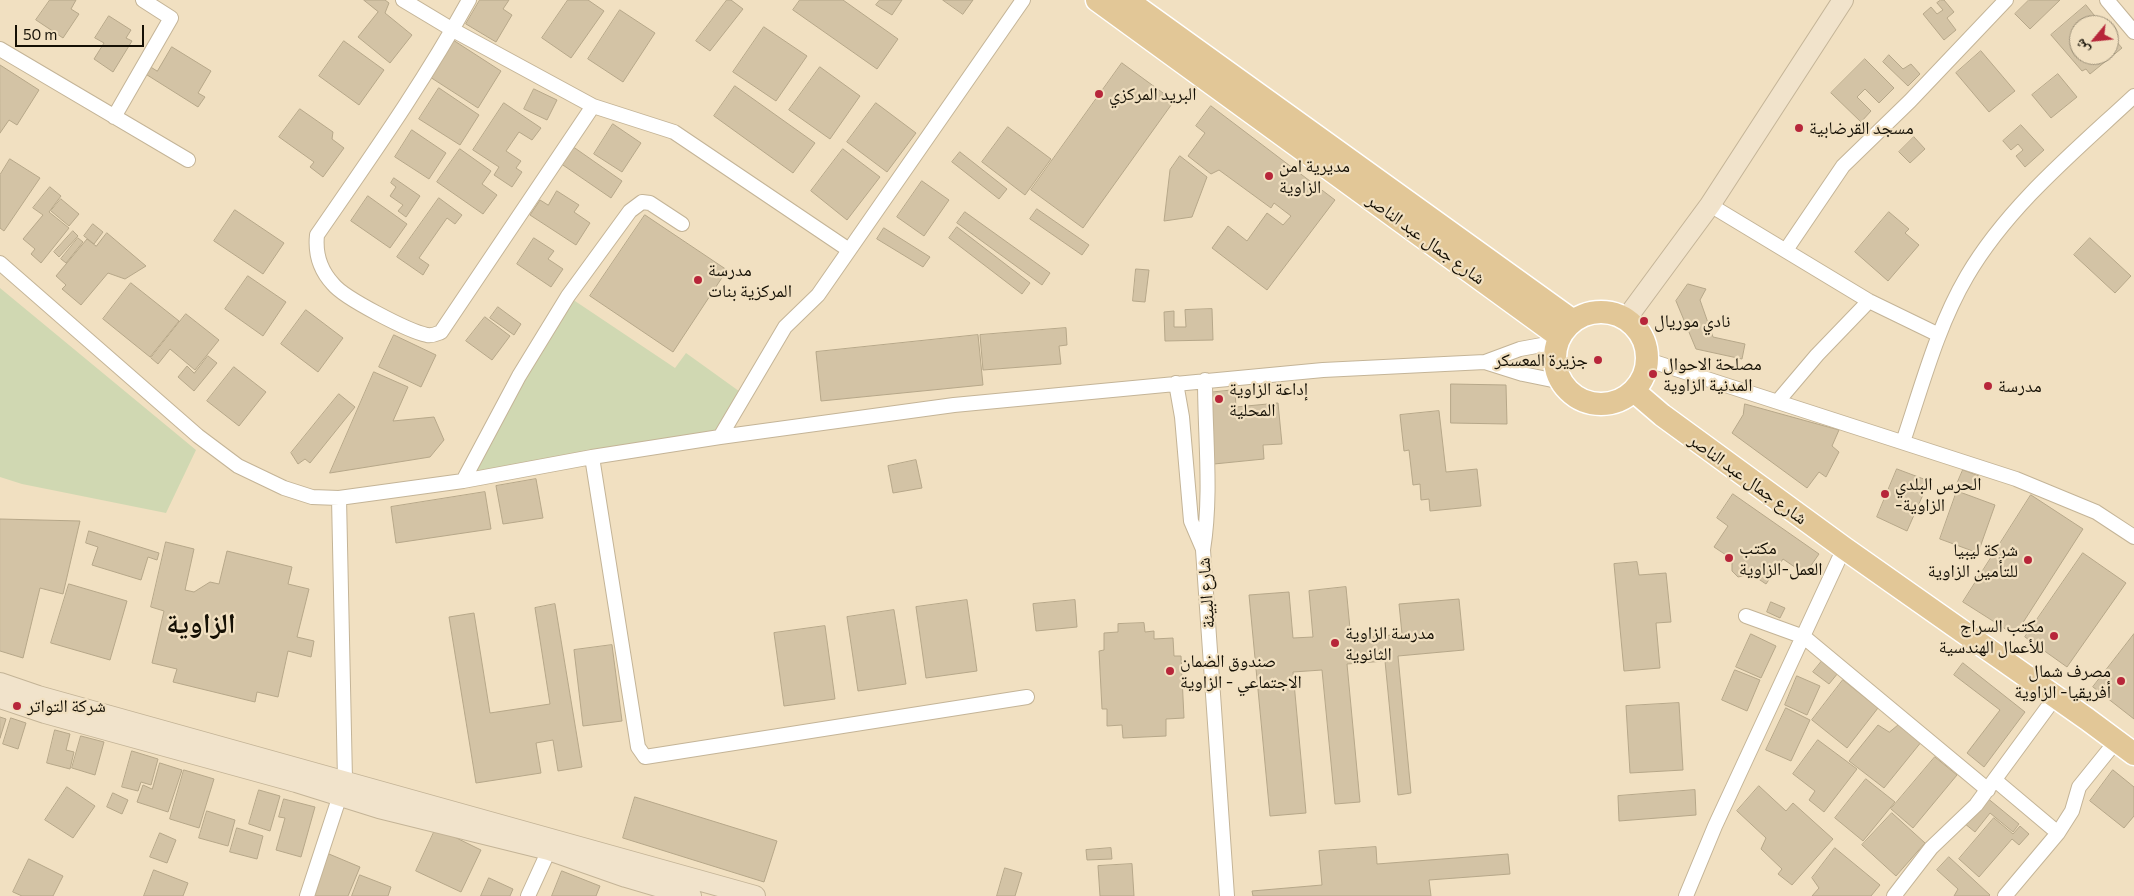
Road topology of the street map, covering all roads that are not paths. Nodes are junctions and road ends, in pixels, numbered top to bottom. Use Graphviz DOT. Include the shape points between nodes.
graph roads {
  1 [pos="144,0"];
  2 [pos="404,0"];
  3 [pos="469,0"];
  4 [pos="1023,0"];
  5 [pos="1097,0"];
  6 [pos="1127,0"];
  7 [pos="1843,0"];
  8 [pos="2006,0"];
  9 [pos="2106,0"];
  10 [pos="453,30"];
  11 [pos="2134,32"];
  12 [pos="0,49"];
  13 [pos="2134,96"];
  14 [pos="593,106"];
  15 [pos="114,117"];
  16 [pos="188,160"];
  17 [pos="1710,206"];
  18 [pos="682,224"];
  19 [pos="849,250"];
  20 [pos="1786,250"];
  21 [pos="0,263"];
  22 [pos="1869,301"];
  23 [pos="1626,319"];
  24 [pos="1564,333"];
  25 [pos="1939,335"];
  26 [pos="1648,360"];
  27 [pos="1485,362"];
  28 [pos="1205,380"];
  29 [pos="1562,382"];
  30 [pos="1176,383"];
  31 [pos="1634,391"];
  32 [pos="1778,401"];
  33 [pos="720,437"];
  34 [pos="1903,442"];
  35 [pos="592,457"];
  36 [pos="463,481"];
  37 [pos="339,498"];
  38 [pos="2134,536"];
  39 [pos="1844,548"];
  40 [pos="1203,550"];
  41 [pos="1746,616"];
  42 [pos="1804,637"];
  43 [pos="0,683"];
  44 [pos="2056,696"];
  45 [pos="1027,697"];
  46 [pos="0,698"];
  47 [pos="2117,740"];
  48 [pos="2134,754"];
  49 [pos="1991,785"];
  50 [pos="343,788"];
  51 [pos="2058,833"];
  52 [pos="549,850"];
  53 [pos="307,896"];
  54 [pos="528,896"];
  55 [pos="691,896"];
  56 [pos="755,896"];
  57 [pos="1227,896"];
  58 [pos="1686,896"];
  59 [pos="1894,896"];
  60 [pos="2005,896"];
  1 -- 15 [label="street" via="171,18"];
  2 -- 10 [label="street"];
  3 -- 10 [label="street"];
  4 -- 19 [label="street"];
  5 -- 24 [label="main road, شارع جمال عبد الناصر"];
  6 -- 24 [label="main road, شارع جمال عبد الناصر"];
  7 -- 17 [label="main road"];
  8 -- 20 [label="street" via="1910,102 1843,166"];
  9 -- 11 [label="street"];
  10 -- 14 [label="street"];
  10 -- 14 [label="street" via="317,235 316,249 322,269 334,286 377,313 427,335 434,335 446,327"];
  12 -- 15 [label="street"];
  13 -- 25 [label="street" via="2020,206 1989,243 1966,277"];
  14 -- 19 [label="street" via="674,132"];
  15 -- 16 [label="street"];
  17 -- 20 [label="street"];
  17 -- 23 [label="main road"];
  18 -- 36 [label="street" via="650,203 642,202 630,211 568,296 519,376"];
  19 -- 33 [label="street" via="818,295 785,327"];
  20 -- 22 [label="street"];
  21 -- 37 [label="street" via="198,436 238,466 284,488 312,497"];
  22 -- 25 [label="street"];
  22 -- 32 [label="street"];
  23 -- 24 [label="main road" via="1594,312"];
  23 -- 26 [label="main road" via="1642,337"];
  24 -- 27 [label="street"];
  24 -- 29 [label="main road" via="1555,362"];
  25 -- 34 [label="street"];
  26 -- 31 [label="main road" via="1646,372"];
  26 -- 32 [label="street"];
  27 -- 28 [label="street"];
  27 -- 29 [label="street"];
  28 -- 30 [label="street"];
  28 -- 40 [label="street, شارع البيئة" via="1208,489"];
  29 -- 31 [label="main road" via="1576,397 1596,404 1616,402"];
  30 -- 33 [label="street" via="954,404"];
  30 -- 40 [label="street" via="1191,521"];
  31 -- 39 [label="main road, شارع جمال عبد الناصر"];
  32 -- 34 [label="street"];
  33 -- 35 [label="street"];
  34 -- 38 [label="street" via="2069,500 2096,512"];
  35 -- 36 [label="street"];
  35 -- 45 [label="street" via="638,747 646,757"];
  36 -- 37 [label="street"];
  37 -- 50 [label="street"];
  39 -- 42 [label="street"];
  39 -- 44 [label="main road, شارع جمال عبد الناصر"];
  40 -- 57 [label="street, شارع البيئة"];
  41 -- 42 [label="street"];
  42 -- 49 [label="street"];
  42 -- 58 [label="street" via="1715,826"];
  43 -- 50 [label="main road"];
  44 -- 47 [label="main road, شارع جمال عبد الناصر"];
  44 -- 49 [label="street"];
  46 -- 50 [label="main road" via="287,780"];
  47 -- 48 [label="main road, شارع جمال عبد الناصر"];
  47 -- 51 [label="street" via="2080,787 2072,811"];
  49 -- 51 [label="street"];
  49 -- 59 [label="street" via="1957,825 1931,848"];
  50 -- 52 [label="main road" via="417,819"];
  50 -- 53 [label="street"];
  50 -- 56 [label="main road"];
  51 -- 60 [label="street"];
  52 -- 54 [label="street"];
  52 -- 55 [label="main road"];
}
